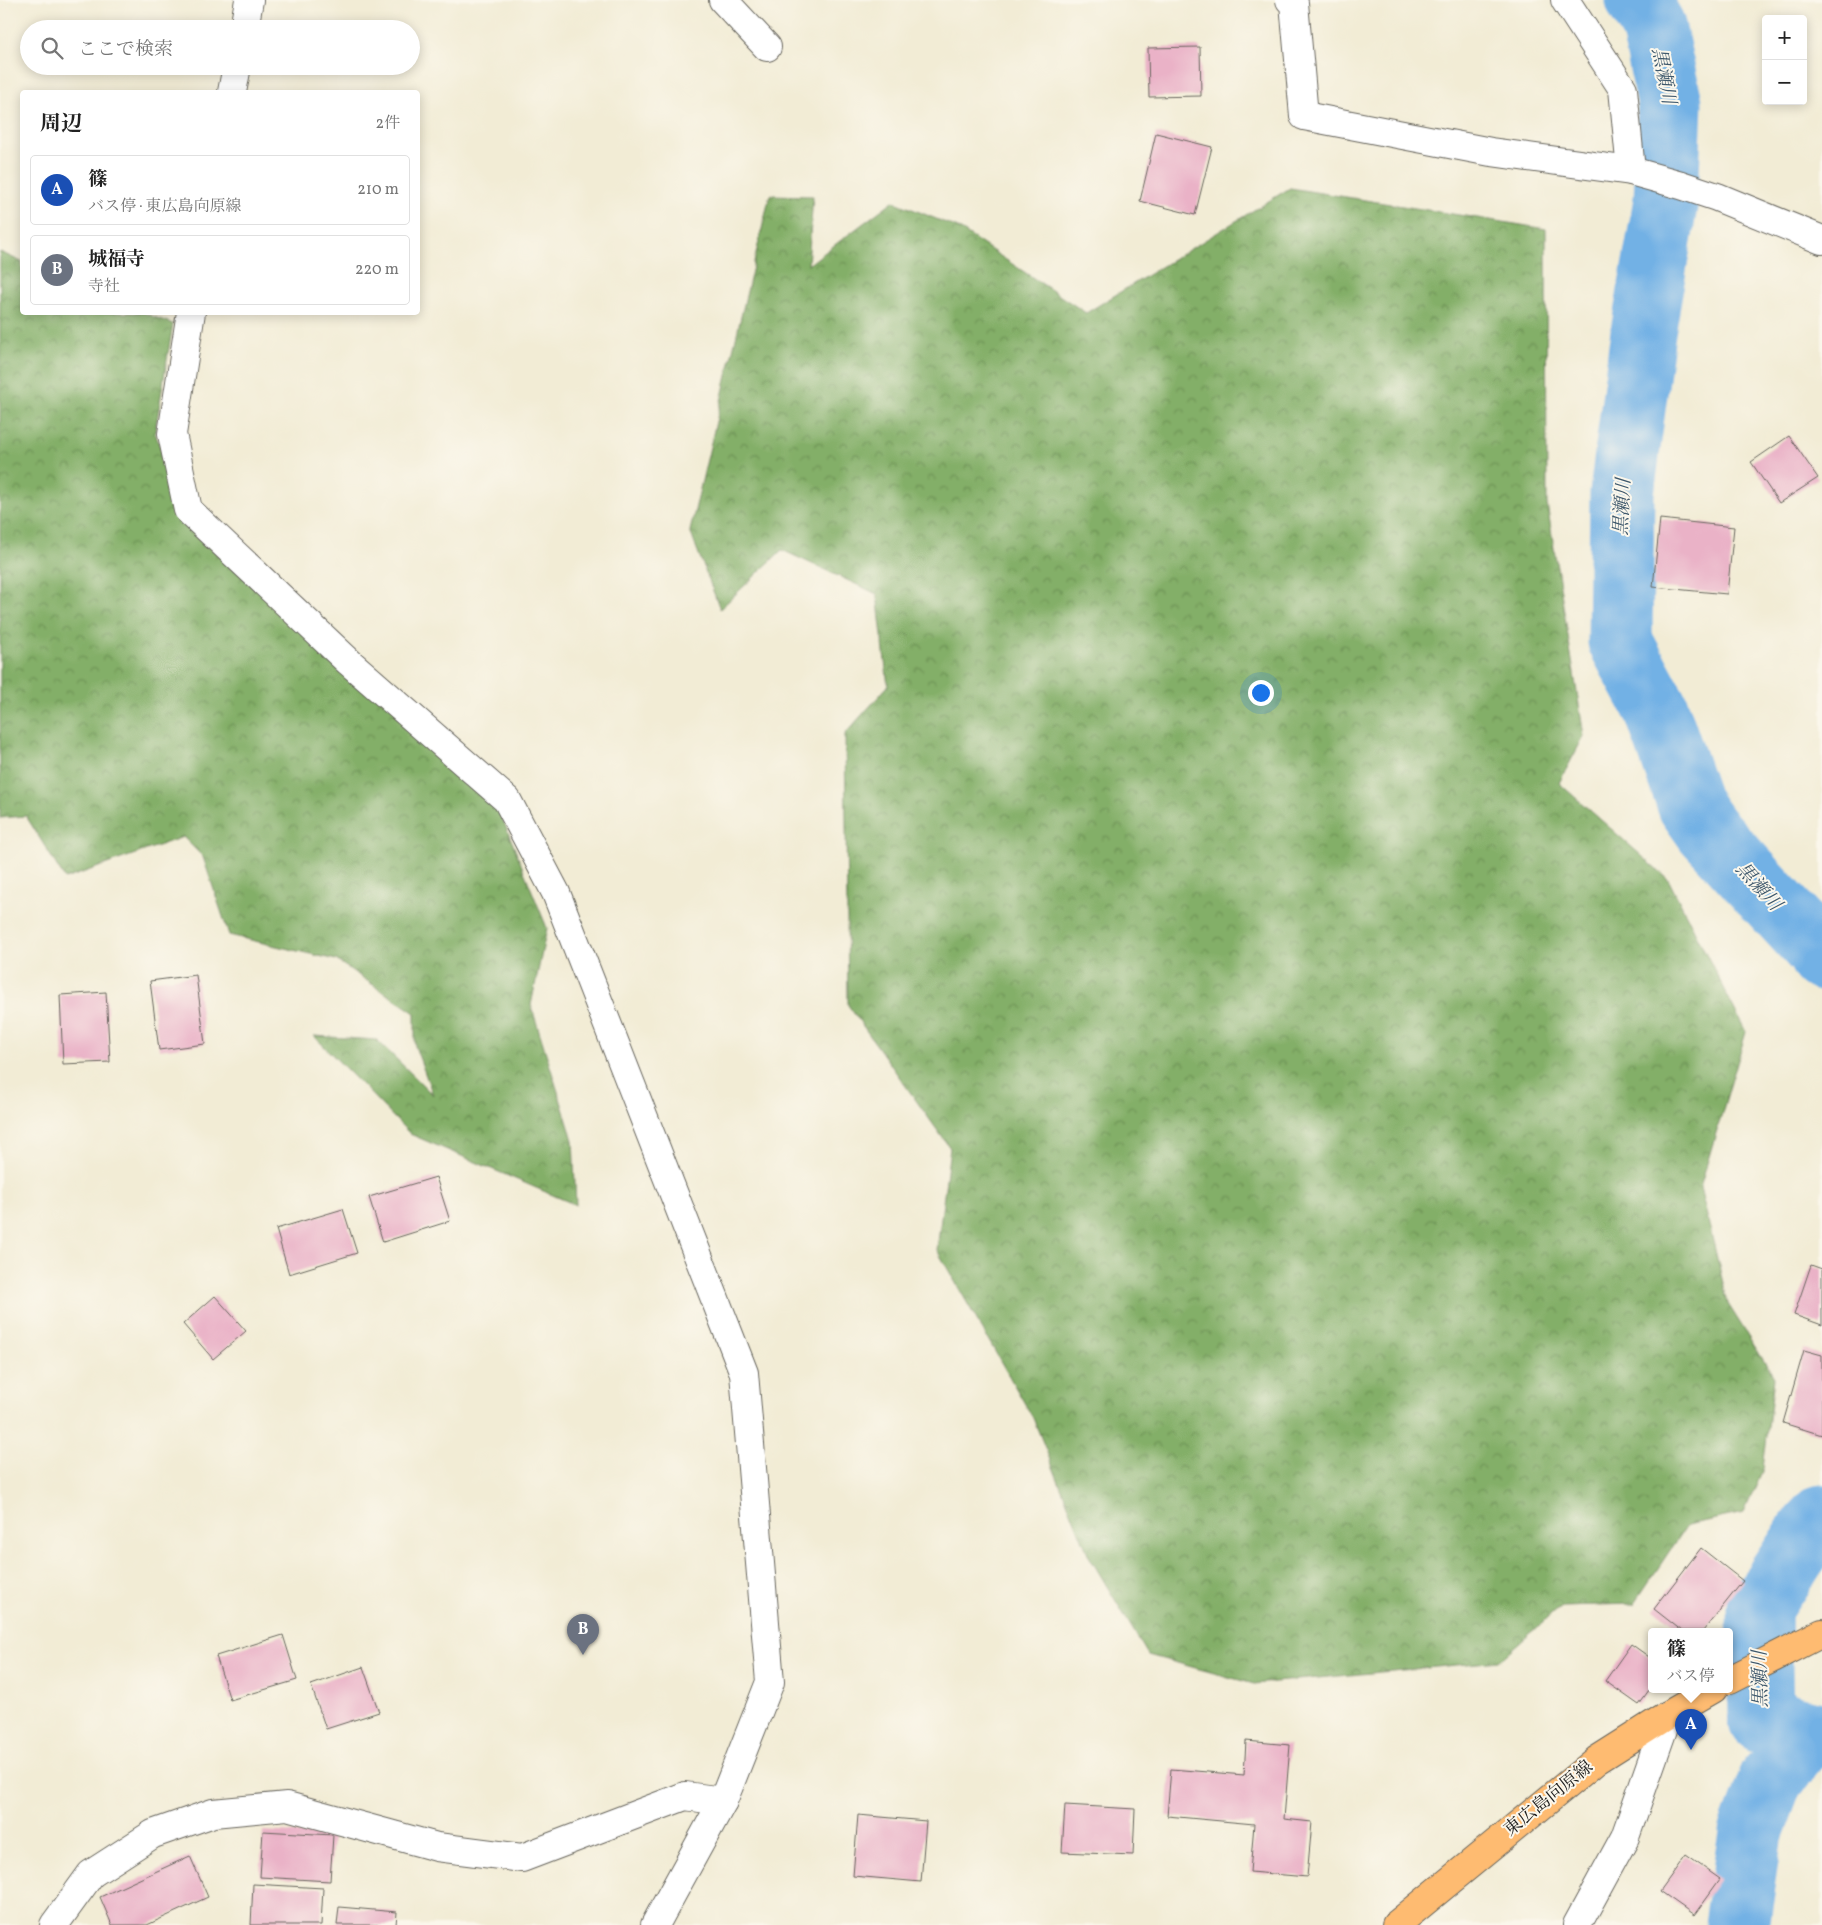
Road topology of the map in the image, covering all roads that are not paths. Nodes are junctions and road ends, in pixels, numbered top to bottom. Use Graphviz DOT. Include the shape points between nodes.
graph roads {
  1 [pos="249,0"];
  2 [pos="723,0"];
  3 [pos="1290,0"];
  4 [pos="1565,0"];
  5 [pos="246,20"];
  6 [pos="766,47"];
  7 [pos="235,75"];
  8 [pos="232,90"];
  9 [pos="1641,174"];
  10 [pos="1822,240"];
  11 [pos="191,315"];
  12 [pos="1812,1638"];
  13 [pos="1733,1678"];
  14 [pos="1706,1693"];
  15 [pos="1668,1715"];
  16 [pos="723,1801"];
  17 [pos="54,1925"];
  18 [pos="655,1925"];
  19 [pos="1396,1925"];
  20 [pos="1577,1925"];
  1 -- 5 [label="street"];
  2 -- 6 [label="street"];
  3 -- 9 [label="street" via="1294,3 1304,116 1491,152"];
  4 -- 9 [label="street" via="1623,89"];
  7 -- 8 [label="street"];
  9 -- 10 [label="street" via="1717,197"];
  11 -- 16 [label="street" via="172,434 188,510 349,662 507,800 556,893 744,1373 770,1682"];
  12 -- 13 [label="main road"];
  14 -- 15 [label="main road, 東広島向原線"];
  15 -- 19 [label="main road, 東広島向原線" via="1597,1760"];
  15 -- 20 [label="street" via="1625,1837"];
  16 -- 17 [label="street" via="685,1796 522,1858 436,1847 287,1806 213,1813 153,1834 91,1874"];
  16 -- 18 [label="street"];
}
